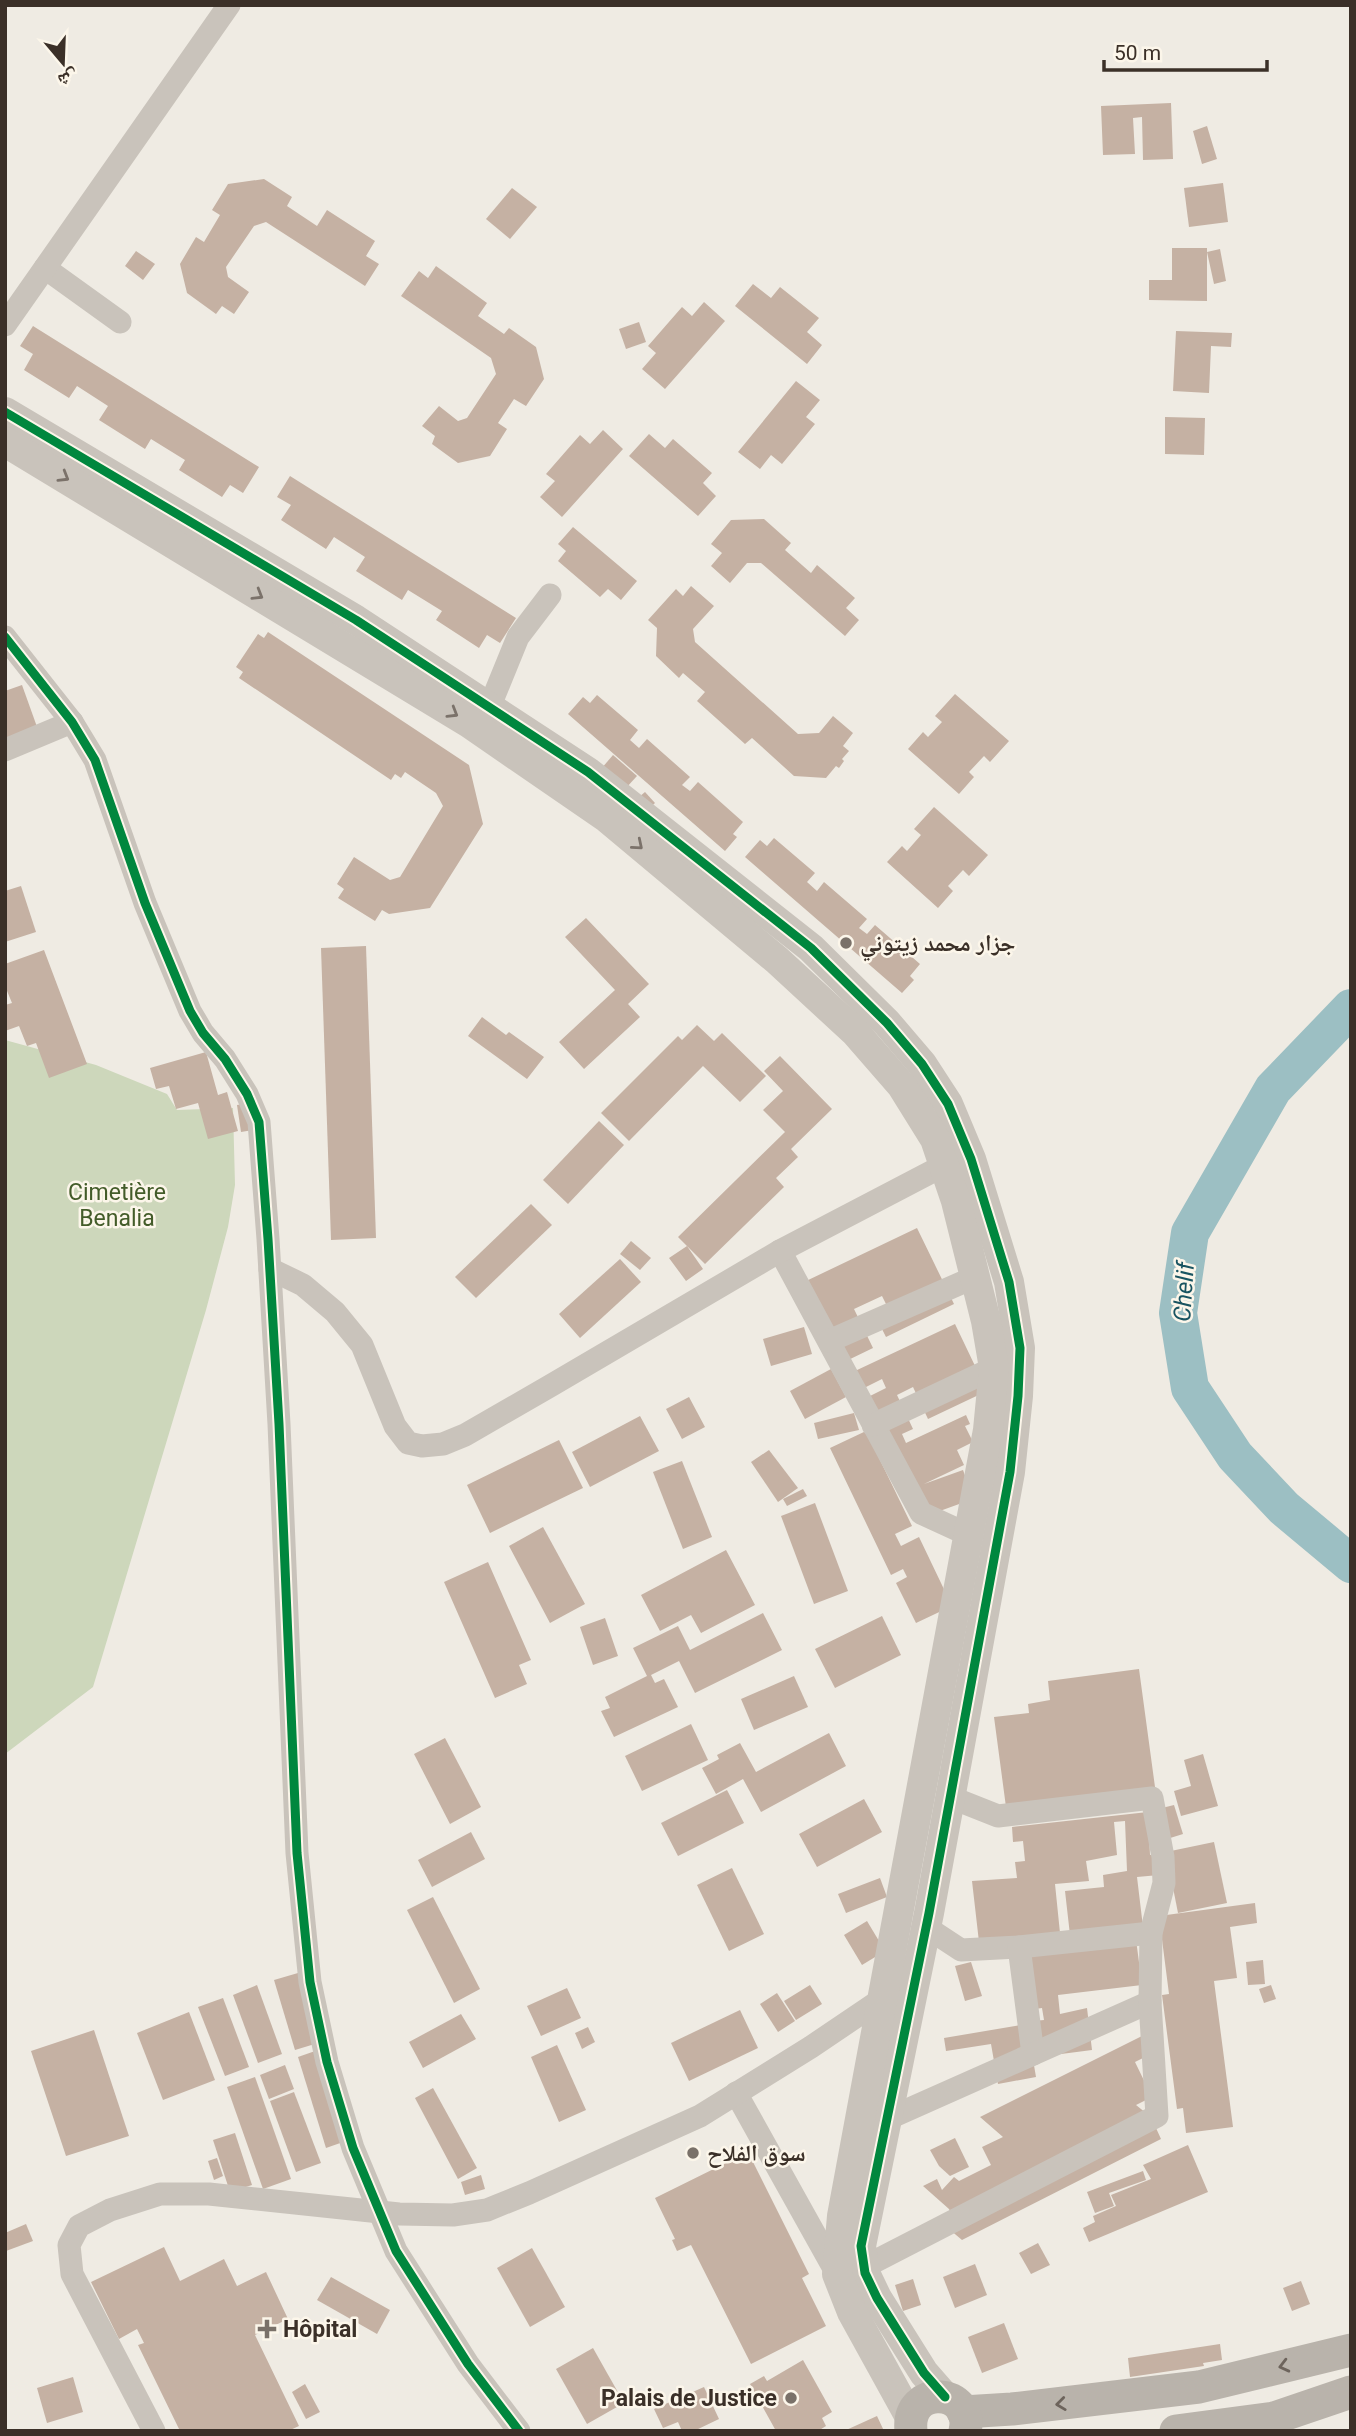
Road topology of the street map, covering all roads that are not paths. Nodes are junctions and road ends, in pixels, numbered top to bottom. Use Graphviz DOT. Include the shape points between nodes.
graph roads {
  1 [pos="229,5"];
  2 [pos="46,268"];
  3 [pos="120,322"];
  4 [pos="5,325"];
  5 [pos="5,412"];
  6 [pos="5,442"];
  7 [pos="550,595"];
  8 [pos="5,637"];
  9 [pos="489,708"];
  10 [pos="72,722"];
  11 [pos="5,750"];
  12 [pos="956,1159"];
  13 [pos="780,1251"];
  14 [pos="270,1269"];
  15 [pos="975,1277"];
  16 [pos="829,1341"];
  17 [pos="994,1368"];
  18 [pos="873,1425"];
  19 [pos="969,1535"];
  20 [pos="950,1797"];
  21 [pos="926,1927"];
  22 [pos="1152,1933"];
  23 [pos="1019,1947"];
  24 [pos="883,1999"];
  25 [pos="1150,2002"];
  26 [pos="1033,2054"];
  27 [pos="736,2093"];
  28 [pos="887,2119"];
  29 [pos="379,2212"];
  30 [pos="851,2270"];
  31 [pos="1351,2350"];
  32 [pos="1351,2392"];
  33 [pos="958,2413"];
  34 [pos="911,2425"];
  35 [pos="154,2431"];
  36 [pos="519,2431"];
  37 [pos="1176,2431"];
  1 -- 2 [label="street"];
  2 -- 3 [label="street"];
  2 -- 4 [label="street"];
  5 -- 9 [label="street" via="356,620"];
  6 -- 12 [label="street, one-way" via="469,723 607,818 777,960 855,1032 902,1086 935,1139"];
  7 -- 9 [label="street" via="518,637"];
  8 -- 10 [label="street"];
  9 -- 12 [label="street" via="588,772 811,948 922,1064 948,1104"];
  10 -- 11 [label="street"];
  10 -- 14 [label="street" via="95,760 145,903 190,1011 240,1082 259,1122"];
  12 -- 13 [label="street"];
  12 -- 15 [label="street" via="956,1201"];
  12 -- 20 [label="street" via="1009,1282 1020,1348 1010,1472"];
  13 -- 14 [label="street" via="464,1435 422,1446 408,1443 395,1426 362,1345 335,1312 303,1285"];
  13 -- 16 [label="street"];
  14 -- 29 [label="street" via="298,1853 310,1982 327,2062 353,2148"];
  15 -- 16 [label="street"];
  15 -- 17 [label="street"];
  16 -- 18 [label="street"];
  17 -- 18 [label="street"];
  17 -- 19 [label="street"];
  18 -- 19 [label="street" via="920,1513"];
  19 -- 24 [label="street"];
  20 -- 21 [label="street"];
  20 -- 22 [label="street" via="998,1816 1152,1798 1164,1883"];
  21 -- 23 [label="street" via="961,1950"];
  21 -- 28 [label="street"];
  22 -- 23 [label="street"];
  22 -- 25 [label="street"];
  23 -- 26 [label="street"];
  24 -- 27 [label="street"];
  24 -- 30 [label="street" via="842,2216"];
  25 -- 26 [label="street"];
  25 -- 30 [label="street" via="1157,2116"];
  26 -- 28 [label="street"];
  27 -- 29 [label="street" via="700,2116 487,2210 453,2215"];
  27 -- 30 [label="street"];
  28 -- 30 [label="street" via="861,2246"];
  29 -- 35 [label="street" via="209,2194 160,2194 79,2226 69,2245 72,2274"];
  29 -- 36 [label="street" via="425,2298"];
  30 -- 33 [label="street" via="877,2298 924,2373"];
  30 -- 34 [label="street" via="852,2312"];
  31 -- 33 [label="main road, one-way" via="1199,2387"];
  32 -- 37 [label="main road" via="1274,2418"];
  33 -- 34 [label="main road" via="928,2398 914,2410"];
}
